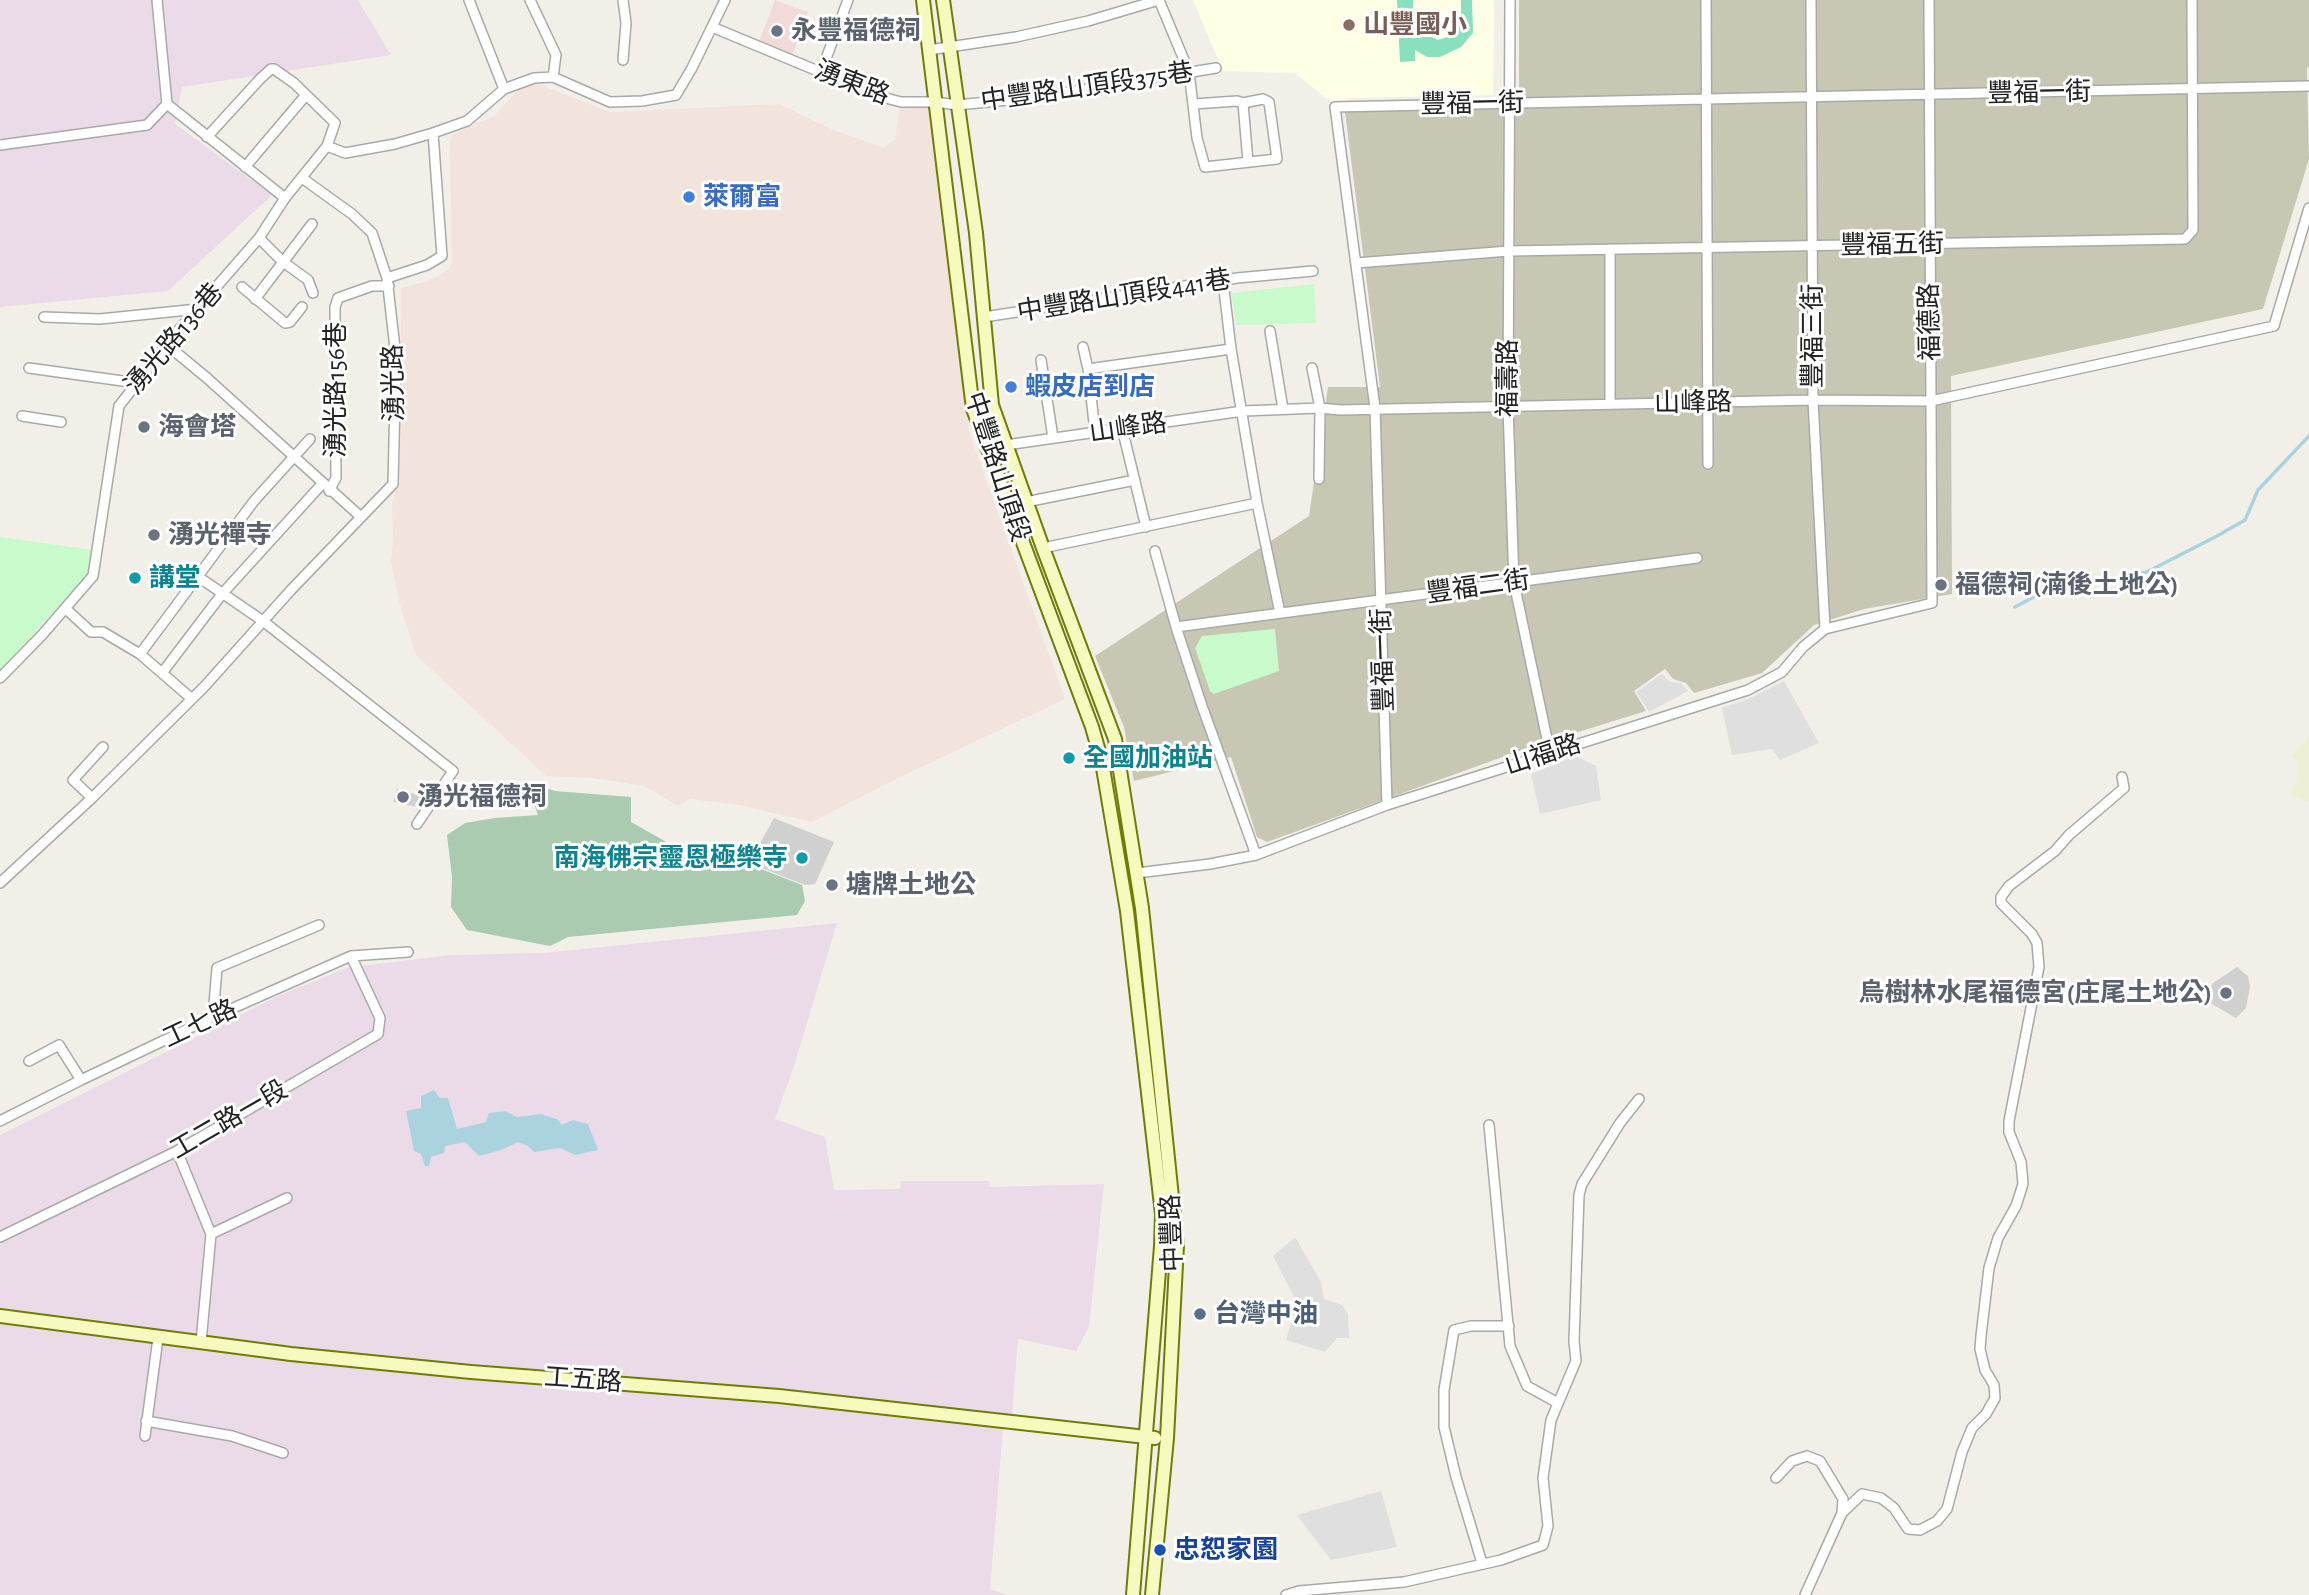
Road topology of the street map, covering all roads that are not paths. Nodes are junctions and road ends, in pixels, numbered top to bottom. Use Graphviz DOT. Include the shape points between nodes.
graph roads {
  1 [pos="157,0"];
  2 [pos="469,0"];
  3 [pos="530,0"];
  4 [pos="623,0"];
  5 [pos="725,0"];
  6 [pos="848,0"];
  7 [pos="923,0"];
  8 [pos="943,0"];
  9 [pos="1159,0"];
  10 [pos="1510,0"];
  11 [pos="1706,0"];
  12 [pos="1811,0"];
  13 [pos="1929,0"];
  14 [pos="2192,0"];
  15 [pos="712,27"];
  16 [pos="949,47"];
  17 [pos="929,50"];
  18 [pos="623,60"];
  19 [pos="1216,68"];
  20 [pos="821,72"];
  21 [pos="1189,72"];
  22 [pos="553,77"];
  23 [pos="2309,86"];
  24 [pos="504,89"];
  25 [pos="2193,89"];
  26 [pos="306,95"];
  27 [pos="1928,96"];
  28 [pos="1812,98"];
  29 [pos="1706,99"];
  30 [pos="935,102"];
  31 [pos="1243,103"];
  32 [pos="1509,103"];
  33 [pos="167,104"];
  34 [pos="1194,104"];
  35 [pos="957,105"];
  36 [pos="433,133"];
  37 [pos="207,137"];
  38 [pos="0,145"];
  39 [pos="327,146"];
  40 [pos="1248,162"];
  41 [pos="245,167"];
  42 [pos="302,178"];
  43 [pos="285,198"];
  44 [pos="2309,208"];
  45 [pos="312,224"];
  46 [pos="259,238"];
  47 [pos="1930,245"];
  48 [pos="1813,246"];
  49 [pos="1705,247"];
  50 [pos="1611,249"];
  51 [pos="1508,251"];
  52 [pos="282,261"];
  53 [pos="1356,263"];
  54 [pos="1313,271"];
  55 [pos="1223,281"];
  56 [pos="388,282"];
  57 [pos="242,286"];
  58 [pos="313,293"];
  59 [pos="256,299"];
  60 [pos="302,307"];
  61 [pos="198,309"];
  62 [pos="44,317"];
  63 [pos="984,317"];
  64 [pos="1269,331"];
  65 [pos="167,345"];
  66 [pos="1083,347"];
  67 [pos="1231,349"];
  68 [pos="1041,360"];
  69 [pos="29,368"];
  70 [pos="1312,368"];
  71 [pos="1088,369"];
  72 [pos="137,383"];
  73 [pos="1813,400"];
  74 [pos="1931,401"];
  75 [pos="1706,402"];
  76 [pos="1610,404"];
  77 [pos="1508,406"];
  78 [pos="1320,408"];
  79 [pos="1375,408"];
  80 [pos="1283,409"];
  81 [pos="1243,411"];
  82 [pos="22,416"];
  83 [pos="61,422"];
  84 [pos="1122,428"];
  85 [pos="1095,432"];
  86 [pos="1054,438"];
  87 [pos="310,439"];
  88 [pos="1006,446"];
  89 [pos="985,448"];
  90 [pos="293,457"];
  91 [pos="1708,464"];
  92 [pos="1319,479"];
  93 [pos="1135,480"];
  94 [pos="326,487"];
  95 [pos="1026,502"];
  96 [pos="1257,503"];
  97 [pos="361,517"];
  98 [pos="1146,527"];
  99 [pos="1043,548"];
  100 [pos="1155,551"];
  101 [pos="1697,558"];
  102 [pos="197,576"];
  103 [pos="1514,583"];
  104 [pos="222,594"];
  105 [pos="1381,600"];
  106 [pos="1931,603"];
  107 [pos="65,608"];
  108 [pos="1280,613"];
  109 [pos="263,621"];
  110 [pos="1176,627"];
  111 [pos="1825,629"];
  112 [pos="140,654"];
  113 [pos="162,673"];
  114 [pos="0,678"];
  115 [pos="192,699"];
  116 [pos="103,747"];
  117 [pos="1550,753"];
  118 [pos="2122,777"];
  119 [pos="92,798"];
  120 [pos="1387,805"];
  121 [pos="417,824"];
  122 [pos="1256,855"];
  123 [pos="1136,873"];
  124 [pos="1121,879"];
  125 [pos="0,883"];
  126 [pos="319,925"];
  127 [pos="408,952"];
  128 [pos="351,956"];
  129 [pos="213,1017"];
  130 [pos="29,1061"];
  131 [pos="81,1080"];
  132 [pos="1640,1099"];
  133 [pos="0,1121"];
  134 [pos="1489,1125"];
  135 [pos="177,1152"];
  136 [pos="287,1198"];
  137 [pos="211,1234"];
  138 [pos="0,1237"];
  139 [pos="1158,1282"];
  140 [pos="1174,1283"];
  141 [pos="0,1316"];
  142 [pos="1509,1326"];
  143 [pos="158,1338"];
  144 [pos="201,1342"];
  145 [pos="1558,1403"];
  146 [pos="146,1421"];
  147 [pos="145,1436"];
  148 [pos="1147,1437"];
  149 [pos="1167,1438"];
  150 [pos="283,1453"];
  151 [pos="1776,1478"];
  152 [pos="1842,1513"];
  153 [pos="1482,1563"];
  154 [pos="1133,1595"];
  155 [pos="1152,1595"];
  156 [pos="1286,1595"];
  157 [pos="1805,1595"];
  1 -- 33 [label="street"];
  2 -- 24 [label="street"];
  3 -- 22 [label="street" via="556,55"];
  4 -- 18 [label="street"];
  5 -- 15 [label="street"];
  6 -- 20 [label="street"];
  7 -- 17 [label="main road, 中豐路山頂段"];
  8 -- 16 [label="main road, 中豐路山頂段"];
  9 -- 16 [label="street" via="1028,35"];
  9 -- 21 [label="street"];
  10 -- 32 [label="street, 福壽路"];
  11 -- 29 [label="street"];
  12 -- 28 [label="street, 豐福三街"];
  13 -- 27 [label="street, 福德路"];
  14 -- 25 [label="street, 豐福五街"];
  15 -- 20 [label="street, 湧東路"];
  15 -- 22 [label="street" via="676,95 610,102"];
  16 -- 17 [label="street"];
  16 -- 35 [label="main road, 中豐路山頂段"];
  17 -- 30 [label="main road, 中豐路山頂段"];
  19 -- 21 [label="street, 中豐路山頂段375巷"];
  20 -- 30 [label="street, 湧東路" via="878,96 901,102"];
  21 -- 34 [label="street"];
  21 -- 35 [label="street, 中豐路山頂段375巷" via="1039,97"];
  22 -- 24 [label="street" via="534,78"];
  23 -- 25 [label="street, 豐福一街"];
  24 -- 36 [label="street" via="467,121"];
  25 -- 27 [label="street, 豐福一街"];
  25 -- 47 [label="street, 豐福五街" via="2190,237"];
  26 -- 37 [label="street" via="271,69"];
  26 -- 39 [label="street" via="336,125"];
  26 -- 41 [label="street"];
  27 -- 28 [label="street, 豐福一街"];
  27 -- 47 [label="street, 福德路"];
  28 -- 29 [label="street, 豐福一街"];
  28 -- 48 [label="street, 豐福三街"];
  29 -- 32 [label="street, 豐福一街"];
  29 -- 49 [label="street"];
  30 -- 35 [label="street, 湧東路"];
  30 -- 89 [label="main road, 中豐路山頂段" via="973,409"];
  31 -- 34 [label="street"];
  31 -- 40 [label="street"];
  31 -- 40 [label="street" via="1269,102 1277,159"];
  32 -- 51 [label="street, 福壽路"];
  32 -- 53 [label="street, 豐福一街" via="1335,107"];
  33 -- 37 [label="street"];
  33 -- 38 [label="street" via="147,125"];
  34 -- 40 [label="street" via="1205,167"];
  35 -- 63 [label="main road, 中豐路山頂段"];
  36 -- 39 [label="street" via="345,153"];
  36 -- 56 [label="street" via="442,256"];
  37 -- 41 [label="street"];
  39 -- 42 [label="street, 湧光路136巷"];
  41 -- 43 [label="street"];
  42 -- 43 [label="street, 湧光路136巷"];
  42 -- 56 [label="street, 湧光路" via="372,233"];
  43 -- 46 [label="street, 湧光路136巷"];
  44 -- 74 [label="street, 山峰路" via="2274,326"];
  45 -- 52 [label="street"];
  46 -- 52 [label="street"];
  46 -- 61 [label="street, 湧光路136巷"];
  47 -- 48 [label="street, 豐福五街"];
  47 -- 74 [label="street, 福德路"];
  48 -- 49 [label="street, 豐福五街"];
  48 -- 73 [label="street, 豐福三街"];
  49 -- 50 [label="street, 豐福五街"];
  49 -- 75 [label="street"];
  50 -- 51 [label="street, 豐福五街"];
  50 -- 76 [label="street"];
  51 -- 53 [label="street, 豐福五街"];
  51 -- 77 [label="street, 福壽路"];
  52 -- 58 [label="street" via="308,279"];
  52 -- 59 [label="street"];
  53 -- 79 [label="street, 豐福一街"];
  54 -- 55 [label="street, 中豐路山頂段441巷"];
  55 -- 63 [label="street, 中豐路山頂段441巷"];
  55 -- 67 [label="street"];
  56 -- 94 [label="street, 湧光路156巷" via="338,298 335,307 336,478"];
  56 -- 97 [label="street, 湧光路" via="396,357 394,484"];
  57 -- 59 [label="street"];
  59 -- 60 [label="street" via="285,323"];
  61 -- 62 [label="street" via="100,319"];
  61 -- 65 [label="street, 湧光路136巷"];
  63 -- 88 [label="main road, 中豐路山頂段" via="992,405"];
  64 -- 80 [label="street"];
  65 -- 72 [label="street, 湧光路136巷"];
  65 -- 90 [label="street"];
  66 -- 71 [label="street"];
  67 -- 71 [label="street"];
  67 -- 81 [label="street"];
  68 -- 86 [label="street"];
  69 -- 72 [label="street"];
  70 -- 78 [label="street"];
  71 -- 85 [label="street"];
  72 -- 107 [label="street, 湧光路136巷" via="119,406 93,576"];
  73 -- 74 [label="street, 山峰路"];
  73 -- 75 [label="street, 山峰路"];
  73 -- 111 [label="street, 豐福三街"];
  74 -- 106 [label="street, 福德路"];
  75 -- 76 [label="street, 山峰路"];
  75 -- 91 [label="street"];
  76 -- 77 [label="street, 山峰路"];
  77 -- 79 [label="street, 山峰路"];
  77 -- 103 [label="street, 福壽路"];
  78 -- 79 [label="street, 山峰路"];
  78 -- 80 [label="street, 山峰路"];
  78 -- 92 [label="street"];
  79 -- 105 [label="street, 豐福一街"];
  80 -- 81 [label="street, 山峰路"];
  81 -- 84 [label="street, 山峰路"];
  81 -- 96 [label="street"];
  82 -- 83 [label="street"];
  84 -- 85 [label="street, 山峰路"];
  84 -- 93 [label="street"];
  85 -- 86 [label="street, 山峰路"];
  86 -- 88 [label="street, 山峰路"];
  87 -- 90 [label="street"];
  88 -- 89 [label="street, 山峰路"];
  88 -- 95 [label="main road, 中豐路山頂段"];
  89 -- 124 [label="main road, 中豐路山頂段" via="1092,727"];
  90 -- 94 [label="street"];
  90 -- 102 [label="street"];
  93 -- 95 [label="street"];
  93 -- 98 [label="street"];
  94 -- 97 [label="street"];
  94 -- 104 [label="street" via="282,527"];
  95 -- 99 [label="main road, 中豐路山頂段"];
  96 -- 98 [label="street"];
  96 -- 108 [label="street"];
  97 -- 109 [label="street, 湧光路"];
  98 -- 99 [label="street"];
  99 -- 123 [label="main road, 中豐路山頂段" via="1115,739"];
  100 -- 110 [label="street"];
  101 -- 103 [label="street, 豐福二街"];
  102 -- 104 [label="street"];
  102 -- 112 [label="street"];
  103 -- 105 [label="street, 豐福二街"];
  103 -- 117 [label="street, 福壽路"];
  104 -- 109 [label="street"];
  104 -- 113 [label="street"];
  105 -- 108 [label="street, 豐福二街"];
  105 -- 120 [label="street, 豐福一街"];
  106 -- 111 [label="street, 山福路"];
  107 -- 112 [label="street" via="91,632 103,632"];
  107 -- 114 [label="street, 湧光路136巷"];
  108 -- 110 [label="street, 豐福二街"];
  109 -- 115 [label="street, 湧光路"];
  109 -- 121 [label="street" via="453,771"];
  110 -- 122 [label="street"];
  111 -- 117 [label="street, 山福路" via="1769,681"];
  112 -- 113 [label="street"];
  113 -- 115 [label="street"];
  115 -- 119 [label="street, 湧光路"];
  116 -- 119 [label="street" via="73,780"];
  117 -- 120 [label="street, 山福路"];
  118 -- 152 [label="street" via="2124,788 2001,897 2001,903 2037,943 2039,967 2009,1121 2023,1184 1989,1268 1981,1336 1980,1349 1995,1398 1972,1428 1947,1509 1937,1521 1920,1530 1908,1529 1881,1498 1862,1494"];
  119 -- 125 [label="street, 湧光路"];
  120 -- 122 [label="street, 山福路"];
  122 -- 123 [label="street, 山福路"];
  123 -- 140 [label="main road, 中豐路" via="1177,1245"];
  124 -- 139 [label="main road, 中豐路" via="1161,1214"];
  126 -- 129 [label="street" via="217,968"];
  127 -- 128 [label="street, 工七路"];
  128 -- 129 [label="street, 工七路"];
  128 -- 135 [label="street, 工二路一段" via="380,1018 378,1034"];
  129 -- 131 [label="street, 工七路"];
  130 -- 131 [label="street" via="59,1045"];
  131 -- 133 [label="street, 工七路"];
  132 -- 145 [label="street" via="1620,1123 1579,1195 1576,1361"];
  134 -- 142 [label="street"];
  135 -- 137 [label="street"];
  135 -- 138 [label="street, 工二路一段"];
  136 -- 137 [label="street"];
  137 -- 144 [label="street"];
  139 -- 140 [label="main road"];
  139 -- 148 [label="main road, 中豐路"];
  140 -- 149 [label="main road, 中豐路"];
  141 -- 143 [label="main road, 工五路"];
  142 -- 145 [label="street" via="1510,1346 1527,1386"];
  142 -- 153 [label="street" via="1454,1330 1444,1390 1444,1427"];
  143 -- 144 [label="main road, 工五路"];
  143 -- 146 [label="street"];
  144 -- 148 [label="main road, 工五路" via="457,1371 779,1396"];
  145 -- 153 [label="street" via="1551,1420 1544,1478 1548,1526 1543,1545"];
  146 -- 147 [label="street"];
  146 -- 150 [label="street" via="232,1436"];
  148 -- 149 [label="main road, 工五路"];
  148 -- 154 [label="main road, 中豐路"];
  149 -- 155 [label="main road, 中豐路"];
  151 -- 152 [label="street" via="1792,1461 1807,1456 1820,1461 1843,1499"];
  152 -- 157 [label="street"];
  153 -- 156 [label="street" via="1404,1582"];
}
